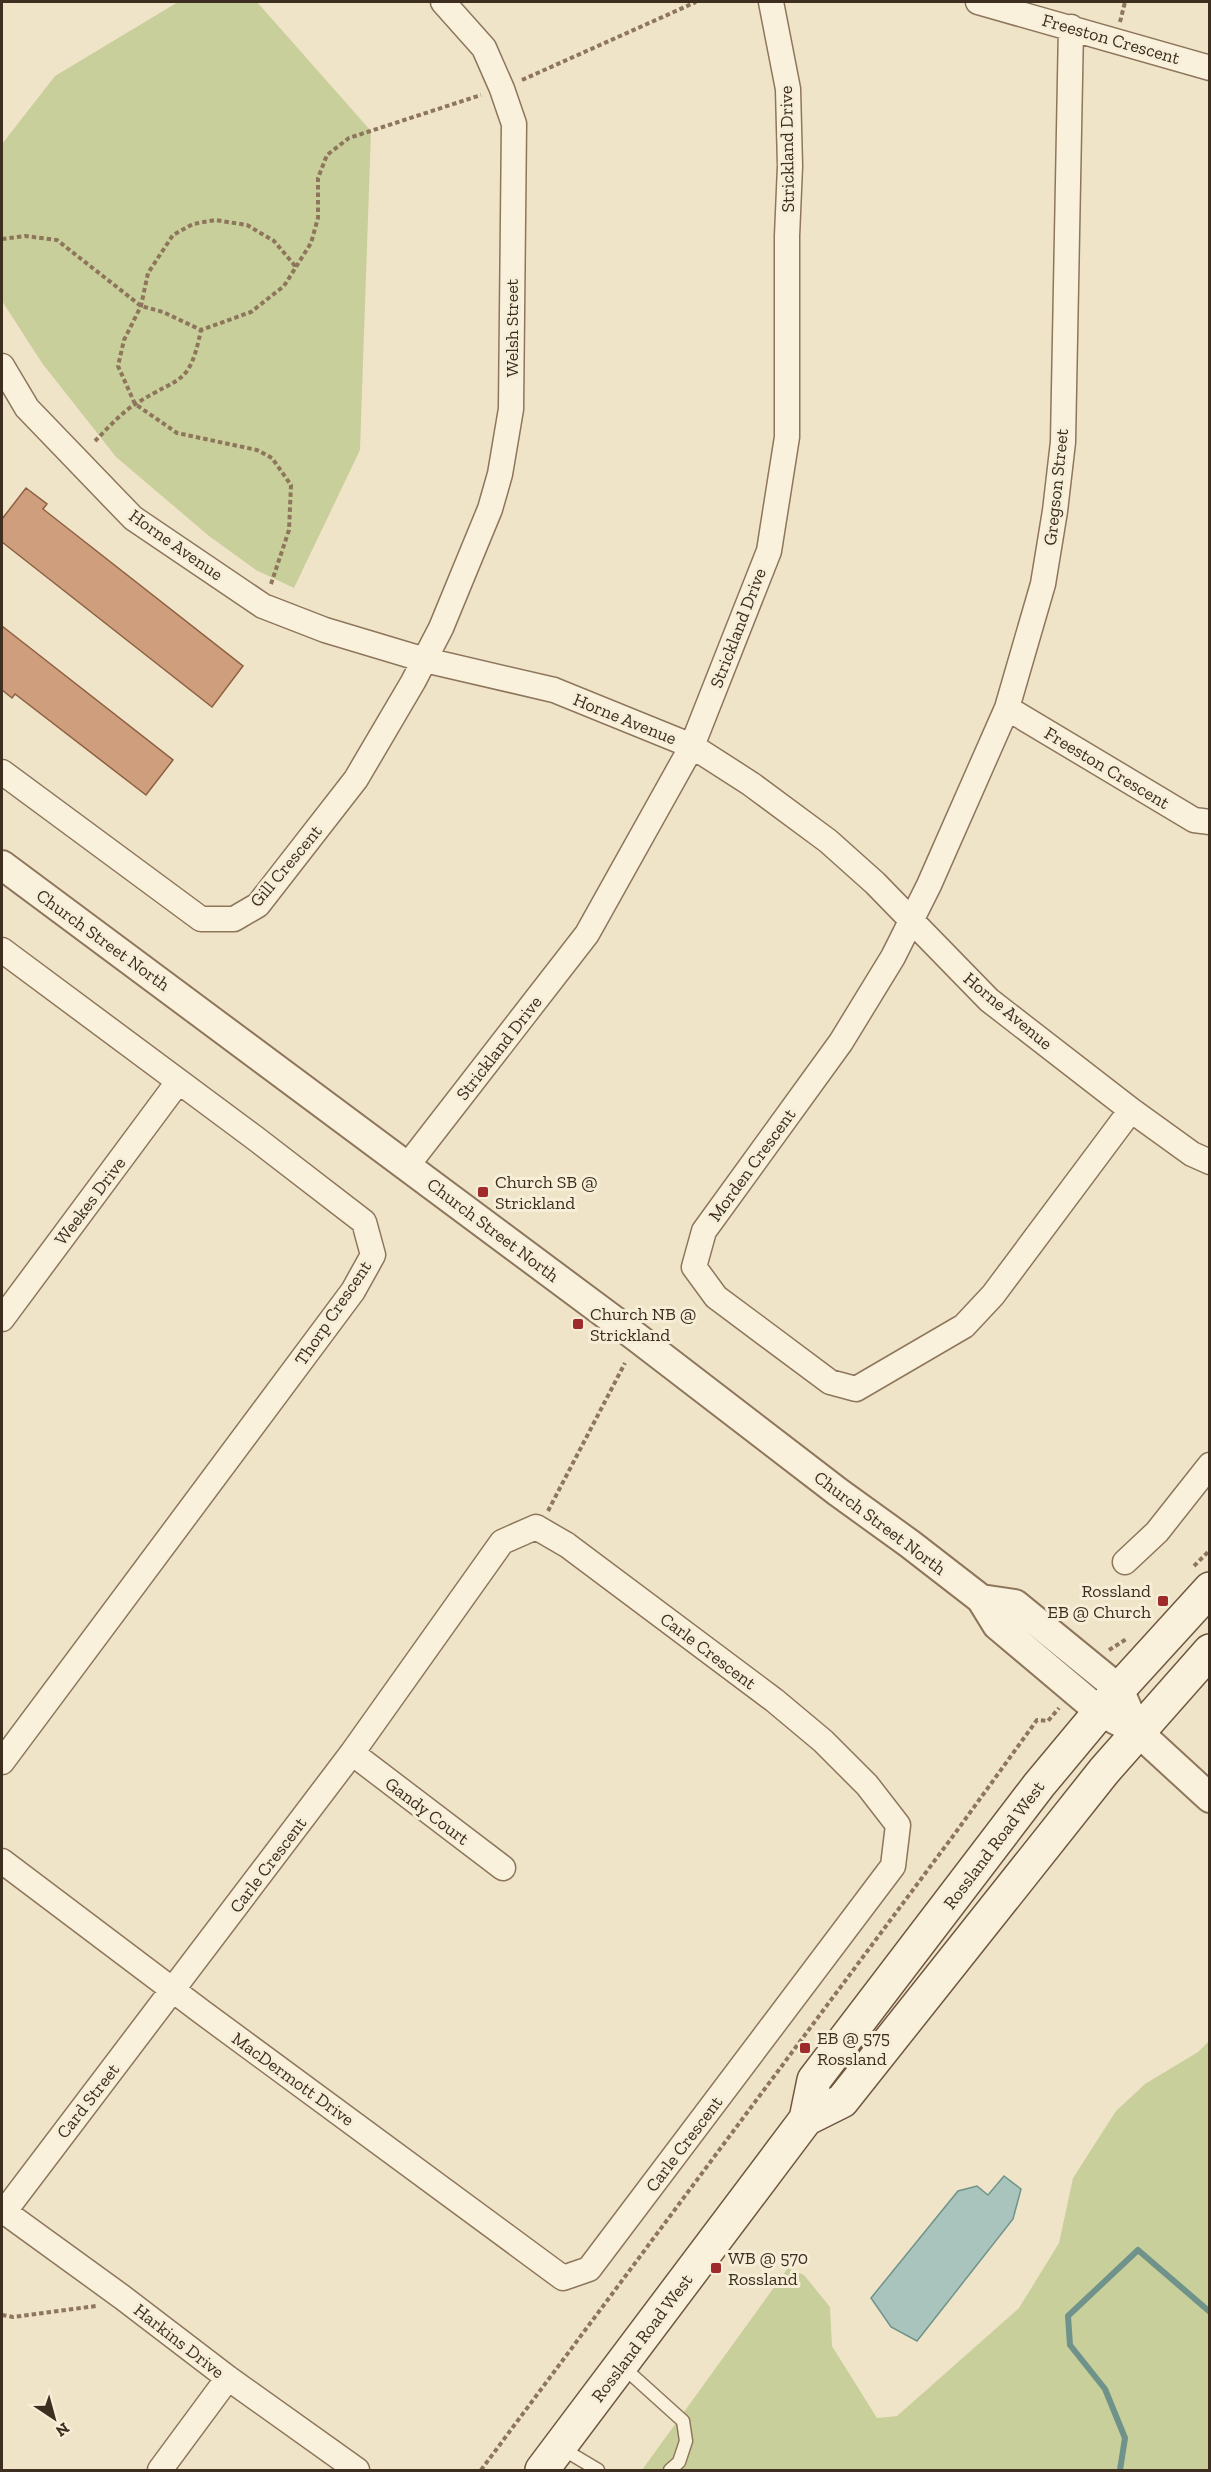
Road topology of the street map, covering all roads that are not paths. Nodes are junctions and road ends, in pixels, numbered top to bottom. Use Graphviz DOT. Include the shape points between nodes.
graph roads {
  1 [pos="443,2"];
  2 [pos="771,2"];
  3 [pos="978,2"];
  4 [pos="1071,27"];
  5 [pos="1209,68"];
  6 [pos="2,366"];
  7 [pos="424,660"];
  8 [pos="1007,708"];
  9 [pos="692,746"];
  10 [pos="2,772"];
  11 [pos="1209,822"];
  12 [pos="2,865"];
  13 [pos="911,921"];
  14 [pos="2,950"];
  15 [pos="178,1082"];
  16 [pos="1131,1110"];
  17 [pos="1209,1161"];
  18 [pos="407,1166"];
  19 [pos="2,1319"];
  20 [pos="1209,1465"];
  21 [pos="1125,1562"];
  22 [pos="1198,1582"];
  23 [pos="981,1599"];
  24 [pos="1209,1651"];
  25 [pos="1117,1713"];
  26 [pos="352,1753"];
  27 [pos="2,1762"];
  28 [pos="1209,1798"];
  29 [pos="2,1861"];
  30 [pos="503,1868"];
  31 [pos="173,1990"];
  32 [pos="806,2119"];
  33 [pos="3,2211"];
  34 [pos="589,2269"];
  35 [pos="621,2365"];
  36 [pos="228,2378"];
  37 [pos="551,2459"];
  38 [pos="160,2470"];
  39 [pos="357,2470"];
  40 [pos="598,2470"];
  41 [pos="670,2470"];
  1 -- 7 [label="street, Welsh Street" via="484,48 514,124 512,409 490,509"];
  2 -- 9 [label="street, Strickland Drive" via="788,89 787,437 769,551"];
  3 -- 4 [label="street, Freeston Crescent"];
  4 -- 5 [label="street, Freeston Crescent"];
  4 -- 8 [label="street, Gregson Street" via="1063,442 1043,584"];
  6 -- 7 [label="street, Horne Avenue" via="27,408 133,518 263,606 325,630"];
  7 -- 9 [label="street, Horne Avenue" via="554,690"];
  7 -- 10 [label="street, Gill Crescent" via="356,779 258,905 234,919 201,919"];
  8 -- 11 [label="street, Freeston Crescent" via="1194,820"];
  8 -- 13 [label="street, Gregson Street"];
  9 -- 13 [label="street, Horne Avenue" via="778,802 828,841"];
  9 -- 18 [label="street, Strickland Drive" via="587,934"];
  12 -- 18 [label="street, Church Street North"];
  13 -- 16 [label="street, Horne Avenue" via="989,1000"];
  13 -- 16 [label="street, Morden Crescent" via="841,1042 704,1232 694,1268 716,1297 830,1382 856,1389 964,1326 993,1295"];
  14 -- 15 [label="street, Thorp Crescent"];
  15 -- 19 [label="street, Weekes Drive"];
  15 -- 27 [label="street, Thorp Crescent" via="364,1221 373,1255 352,1291"];
  16 -- 17 [label="street, Horne Avenue" via="1192,1154"];
  18 -- 23 [label="street, Church Street North"];
  20 -- 21 [label="street" via="1157,1532"];
  22 -- 25 [label="main road, Rossland Road West"];
  23 -- 25 [label="street, Church Street North" via="998,1625 1074,1690"];
  23 -- 25 [label="street, Church Street North" via="1015,1604 1092,1667"];
  24 -- 25 [label="main road, Rossland Road West"];
  25 -- 28 [label="street, Church Street North"];
  25 -- 32 [label="main road, Rossland Road West" via="842,2101"];
  25 -- 32 [label="main road, Rossland Road West" via="1031,1795 814,2080"];
  26 -- 30 [label="street, Gandy Court"];
  26 -- 31 [label="street, Carle Crescent"];
  26 -- 34 [label="street, Carle Crescent" via="502,1542 536,1527 567,1545 774,1700 867,1785 898,1825 893,1866"];
  29 -- 31 [label="street, MacDermott Drive"];
  31 -- 33 [label="street, Card Street"];
  31 -- 34 [label="street, MacDermott Drive" via="562,2278"];
  32 -- 35 [label="main road, Rossland Road West"];
  33 -- 36 [label="street, Harkins Drive"];
  35 -- 37 [label="main road, Rossland Road West"];
  35 -- 41 [label="lane" via="683,2421 686,2442 679,2462"];
  36 -- 38 [label="street"];
  36 -- 39 [label="street, Harkins Drive"];
  37 -- 40 [label="lane"];
}
